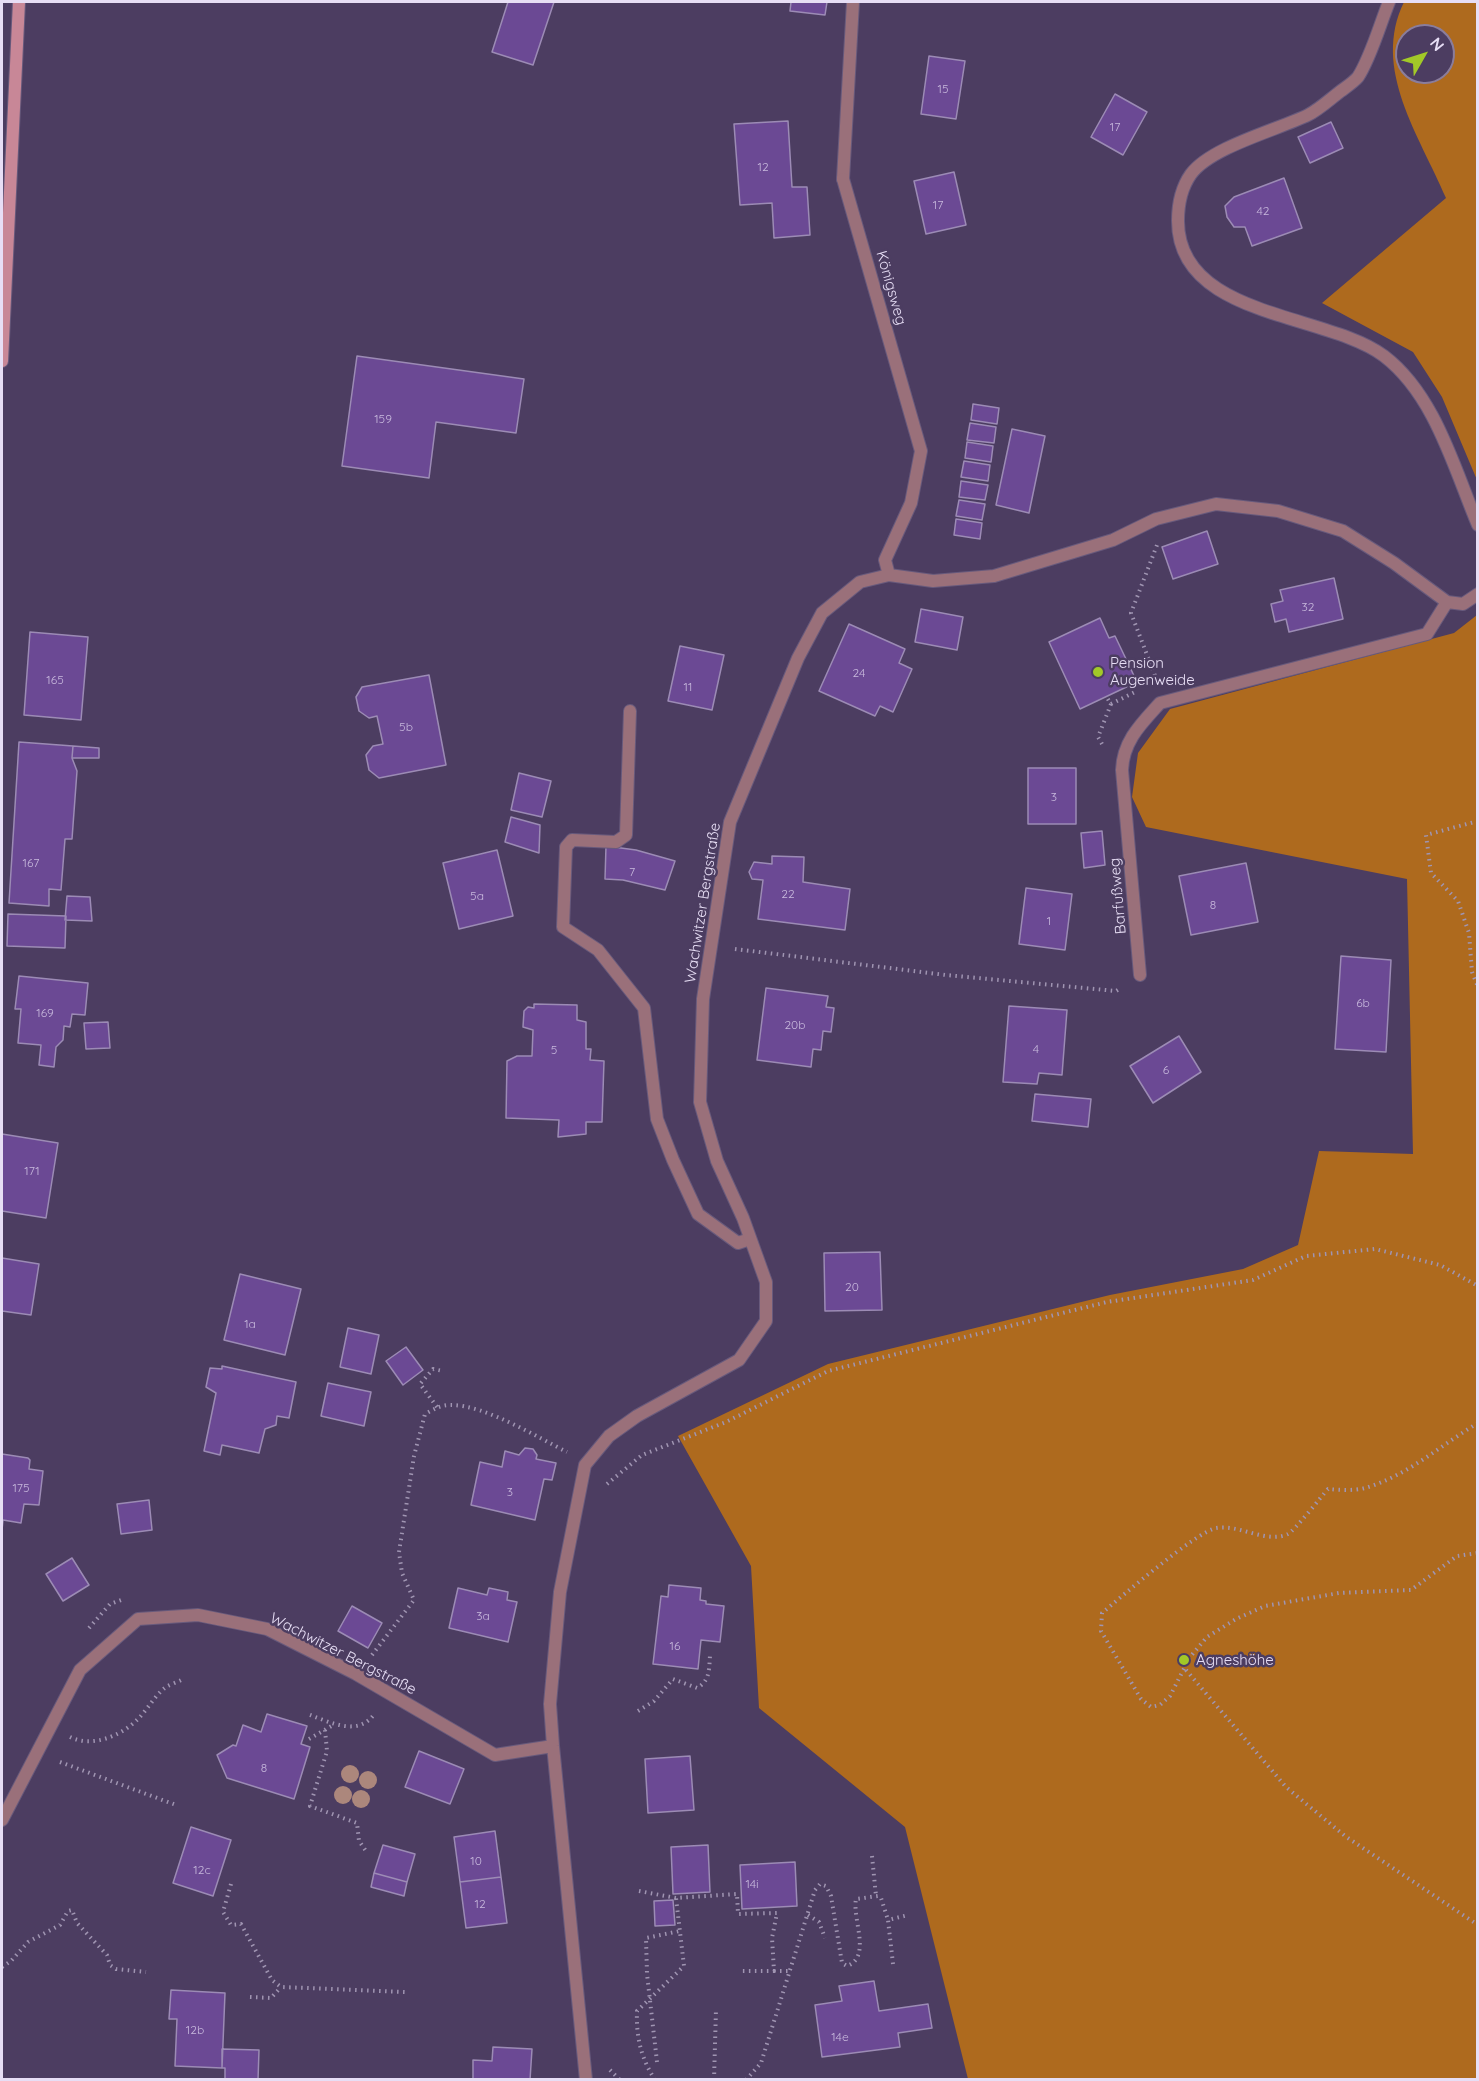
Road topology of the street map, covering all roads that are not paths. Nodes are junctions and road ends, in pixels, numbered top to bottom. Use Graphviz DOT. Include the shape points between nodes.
graph roads {
  1 [pos="19,2"];
  2 [pos="853,2"];
  3 [pos="1389,2"];
  4 [pos="2,361"];
  5 [pos="1478,525"];
  6 [pos="889,575"];
  7 [pos="1478,594"];
  8 [pos="1447,603"];
  9 [pos="630,711"];
  10 [pos="1140,975"];
  11 [pos="750,1239"];
  12 [pos="553,1746"];
  13 [pos="2,1820"];
  14 [pos="586,2079"];
  1 -- 4 [label="main road"];
  2 -- 6 [label="street, Königsweg" via="843,179 921,451 910,503 885,560"];
  3 -- 5 [label="street" via="1357,78 1310,114 1223,149 1192,173 1178,202 1178,235 1196,269 1227,296 1286,319 1338,332 1384,356 1412,384 1432,418"];
  6 -- 8 [label="street, Wachwitzer Bergstraße" via="933,580 994,576 1113,540 1156,519 1216,504 1278,511 1343,531"];
  6 -- 11 [label="street, Wachwitzer Bergstraße" via="860,582 822,613 798,658 730,822 703,999 700,1102 717,1161"];
  7 -- 8 [label="street" via="1463,604"];
  8 -- 10 [label="street, Barfußweg" via="1427,634 1160,703 1134,731 1122,754 1122,770"];
  9 -- 11 [label="street" via="626,835 616,842 572,840 566,847 563,927 598,950 644,1008 657,1119 698,1214 738,1243"];
  11 -- 12 [label="street, Wachwitzer Bergstraße" via="766,1282 766,1321 740,1360 637,1416 609,1436 585,1466 560,1592 550,1704"];
  12 -- 13 [label="street, Wachwitzer Bergstraße" via="495,1755 356,1674 267,1629 198,1615 138,1619 80,1670"];
  12 -- 14 [label="street, Wachwitzer Bergstraße"];
}
